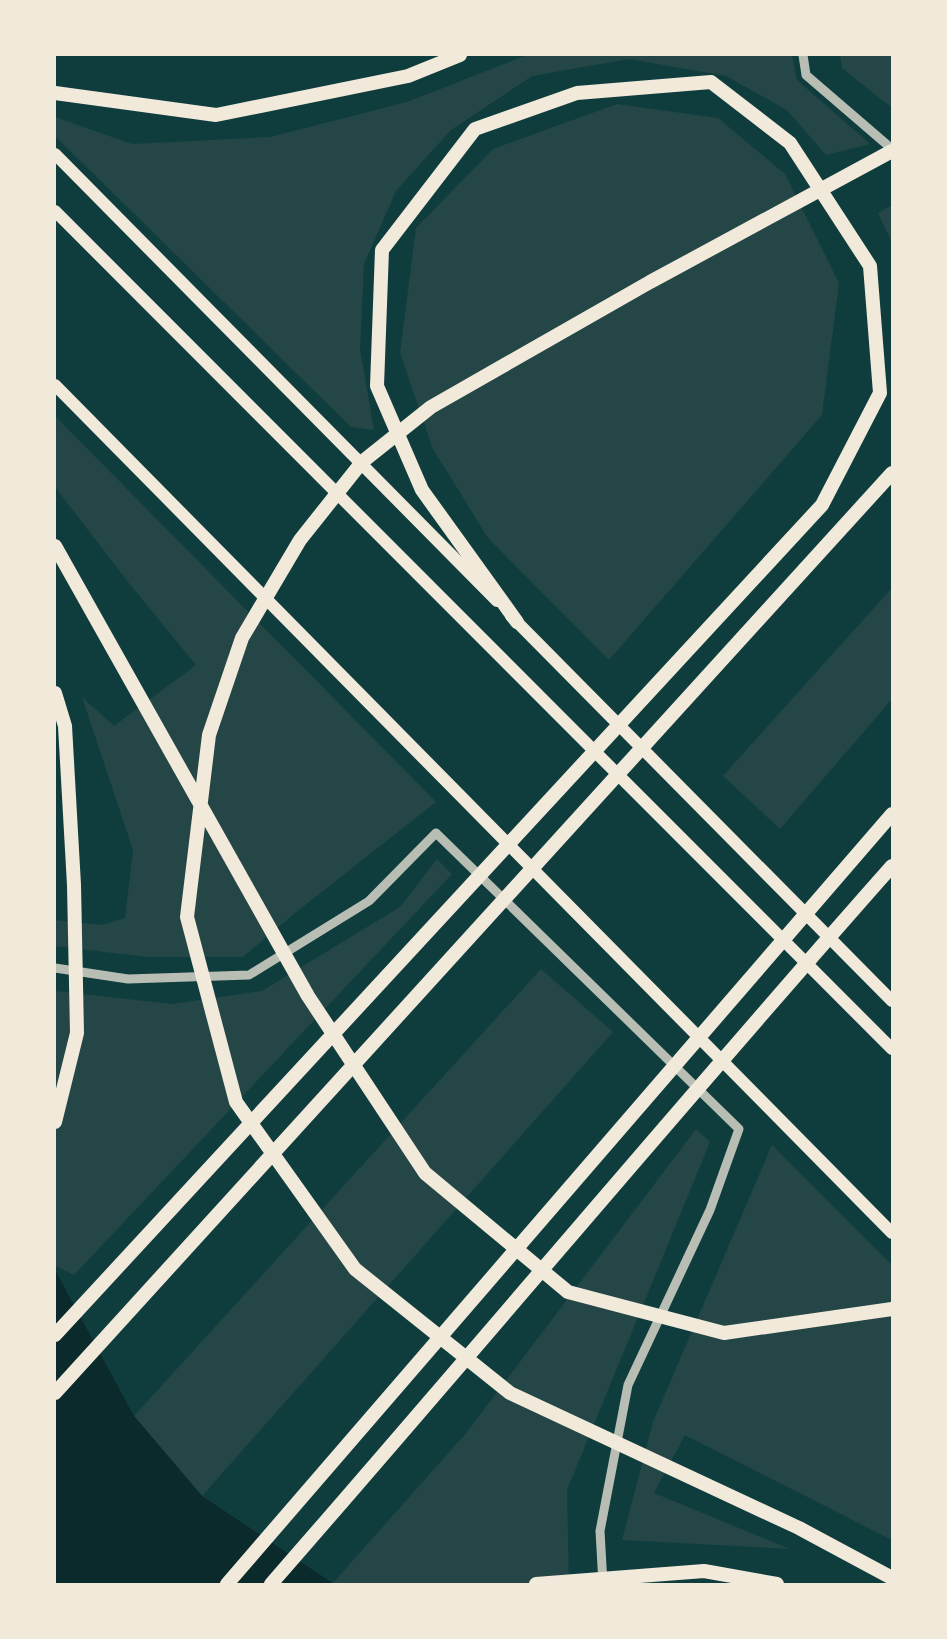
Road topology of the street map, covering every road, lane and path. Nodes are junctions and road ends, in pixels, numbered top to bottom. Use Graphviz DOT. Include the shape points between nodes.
graph roads {
  1 [pos="460,55"];
  2 [pos="803,55"];
  3 [pos="55,93"];
  4 [pos="892,150"];
  5 [pos="55,154"];
  6 [pos="55,211"];
  7 [pos="55,385"];
  8 [pos="892,473"];
  9 [pos="55,546"];
  10 [pos="517,622"];
  11 [pos="55,693"];
  12 [pos="892,814"];
  13 [pos="892,866"];
  14 [pos="55,968"];
  15 [pos="892,1002"];
  16 [pos="892,1049"];
  17 [pos="55,1122"];
  18 [pos="892,1233"];
  19 [pos="892,1309"];
  20 [pos="55,1335"];
  21 [pos="55,1394"];
  22 [pos="892,1578"];
  23 [pos="227,1584"];
  24 [pos="271,1584"];
  25 [pos="536,1584"];
  26 [pos="603,1584"];
  27 [pos="777,1584"];
  1 -- 3 [label="highway" via="408,76 216,115"];
  2 -- 4 [label="street" via="806,75"];
  4 -- 22 [label="highway" via="650,282 431,407 362,462 300,540 242,638 208,735 188,917 236,1102 356,1269 510,1392 799,1528"];
  5 -- 10 [label="main road"];
  6 -- 16 [label="main road"];
  7 -- 18 [label="main road"];
  8 -- 21 [label="highway"];
  9 -- 19 [label="highway" via="308,996 425,1173 568,1292 724,1333"];
  10 -- 15 [label="main road"];
  10 -- 20 [label="highway" via="422,490 377,386 382,250 475,129 577,93 711,82 790,143 870,266 880,393 822,504"];
  11 -- 17 [label="highway" via="65,726 77,1033"];
  12 -- 23 [label="highway"];
  13 -- 24 [label="highway"];
  14 -- 26 [label="street" via="128,979 249,975 369,901 436,833 740,1129 710,1210 628,1386 600,1531"];
  25 -- 27 [label="highway" via="704,1570"];
}
